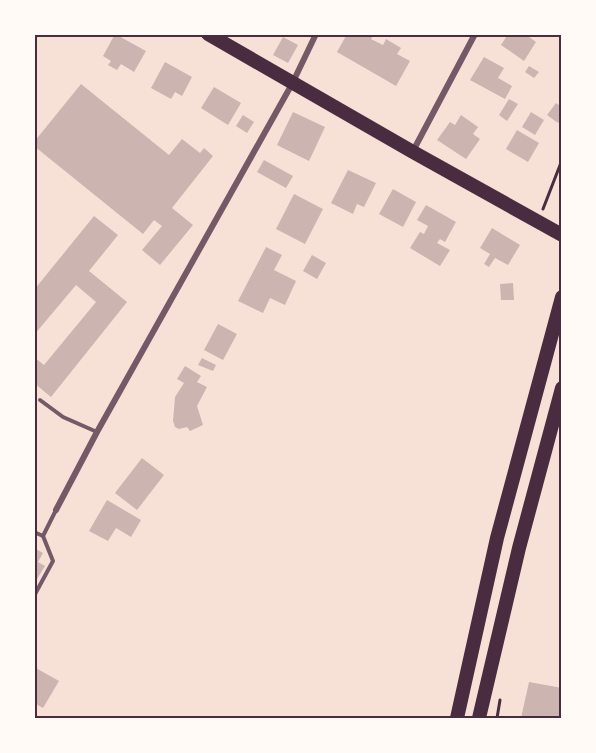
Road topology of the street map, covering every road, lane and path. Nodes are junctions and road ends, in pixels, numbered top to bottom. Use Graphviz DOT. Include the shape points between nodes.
graph roads {
  1 [pos="207,34"];
  2 [pos="316,34"];
  3 [pos="475,34"];
  4 [pos="292,84"];
  5 [pos="412,152"];
  6 [pos="561,160"];
  7 [pos="538,222"];
  8 [pos="561,235"];
  9 [pos="561,297"];
  10 [pos="561,388"];
  11 [pos="40,400"];
  12 [pos="97,432"];
  13 [pos="56,510"];
  14 [pos="34,532"];
  15 [pos="43,536"];
  16 [pos="34,596"];
  17 [pos="457,718"];
  18 [pos="479,718"];
  1 -- 4 [label="main road"];
  2 -- 4 [label="street"];
  3 -- 5 [label="street"];
  4 -- 5 [label="main road"];
  4 -- 12 [label="street"];
  5 -- 7 [label="main road"];
  6 -- 7 [label="path"];
  7 -- 8 [label="main road"];
  9 -- 17 [label="main road" via="497,538"];
  10 -- 18 [label="main road"];
  11 -- 12 [label="lane" via="63,417"];
  12 -- 13 [label="street"];
  13 -- 15 [label="lane"];
  14 -- 15 [label="lane"];
  15 -- 16 [label="lane" via="53,561"];
}
